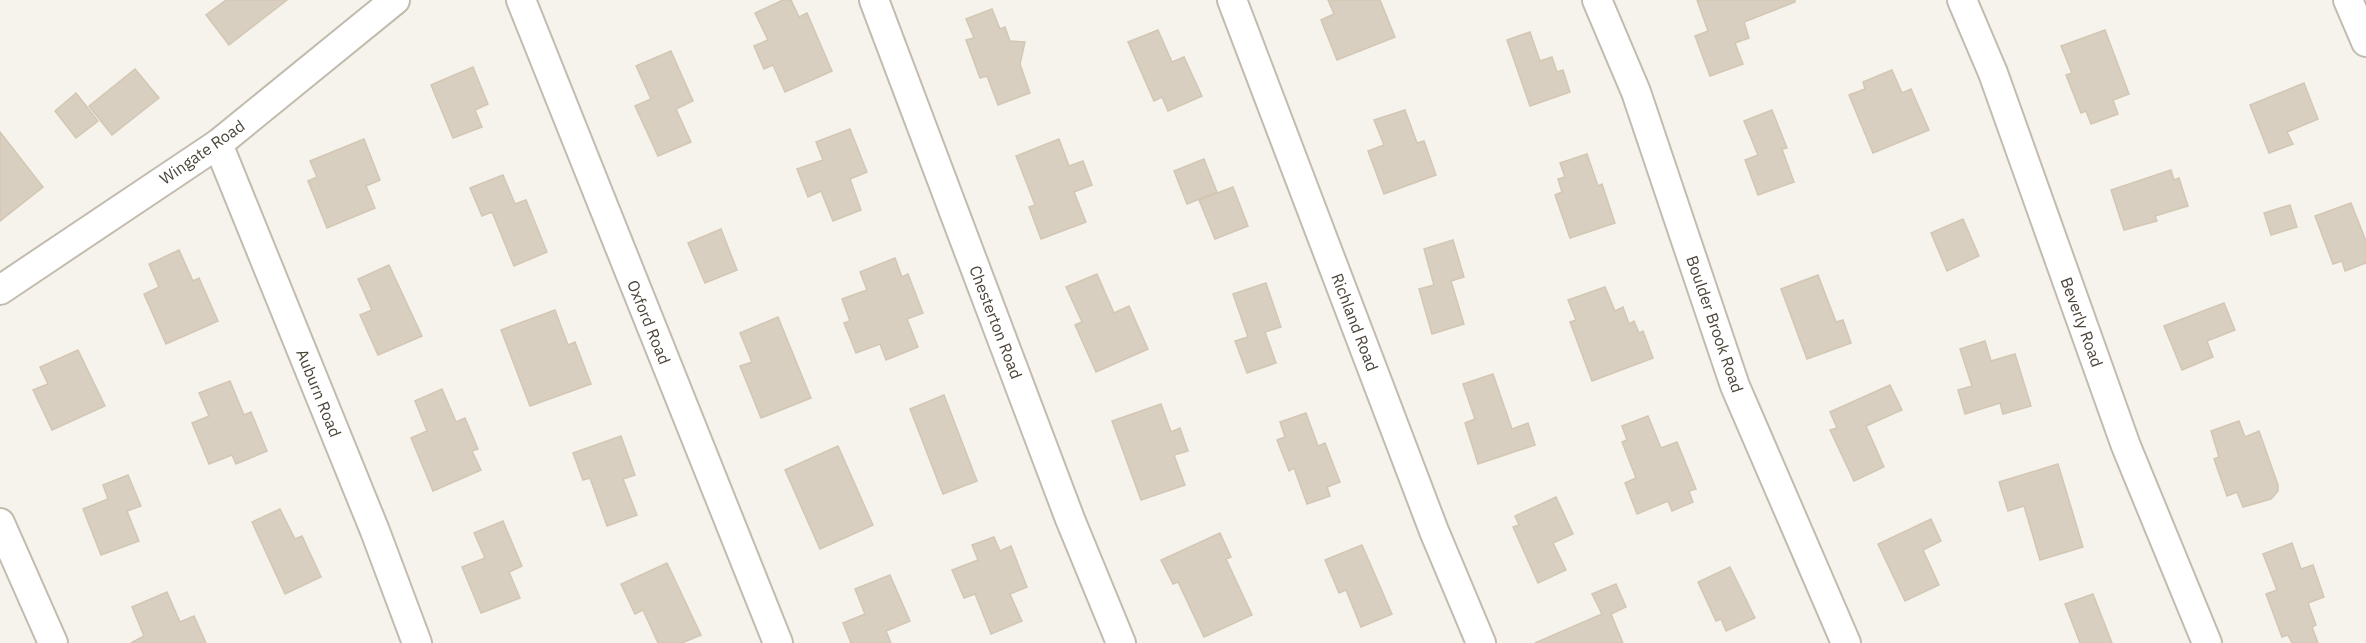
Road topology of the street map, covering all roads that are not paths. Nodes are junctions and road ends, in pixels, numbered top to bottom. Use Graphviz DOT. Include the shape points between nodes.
graph roads {
  1 [pos="395,0"];
  2 [pos="520,0"];
  3 [pos="874,0"];
  4 [pos="1232,0"];
  5 [pos="1597,0"];
  6 [pos="1962,0"];
  7 [pos="2348,0"];
  8 [pos="2366,42"];
  9 [pos="218,144"];
  10 [pos="0,291"];
  11 [pos="0,523"];
  12 [pos="52,643"];
  13 [pos="417,643"];
  14 [pos="778,643"];
  15 [pos="1121,643"];
  16 [pos="1481,643"];
  17 [pos="1846,643"];
  18 [pos="2207,643"];
  1 -- 9 [label="street, Wingate Road"];
  2 -- 14 [label="street, Oxford Road"];
  3 -- 15 [label="street, Chesterton Road" via="1070,519"];
  4 -- 16 [label="street, Richland Road" via="1434,531"];
  5 -- 17 [label="street, Boulder Brook Road" via="1636,92 1735,386"];
  6 -- 18 [label="street, Beverly Road" via="1993,73 2126,446"];
  7 -- 8 [label="street"];
  9 -- 10 [label="street, Wingate Road"];
  9 -- 13 [label="street, Auburn Road"];
  11 -- 12 [label="street"];
}
